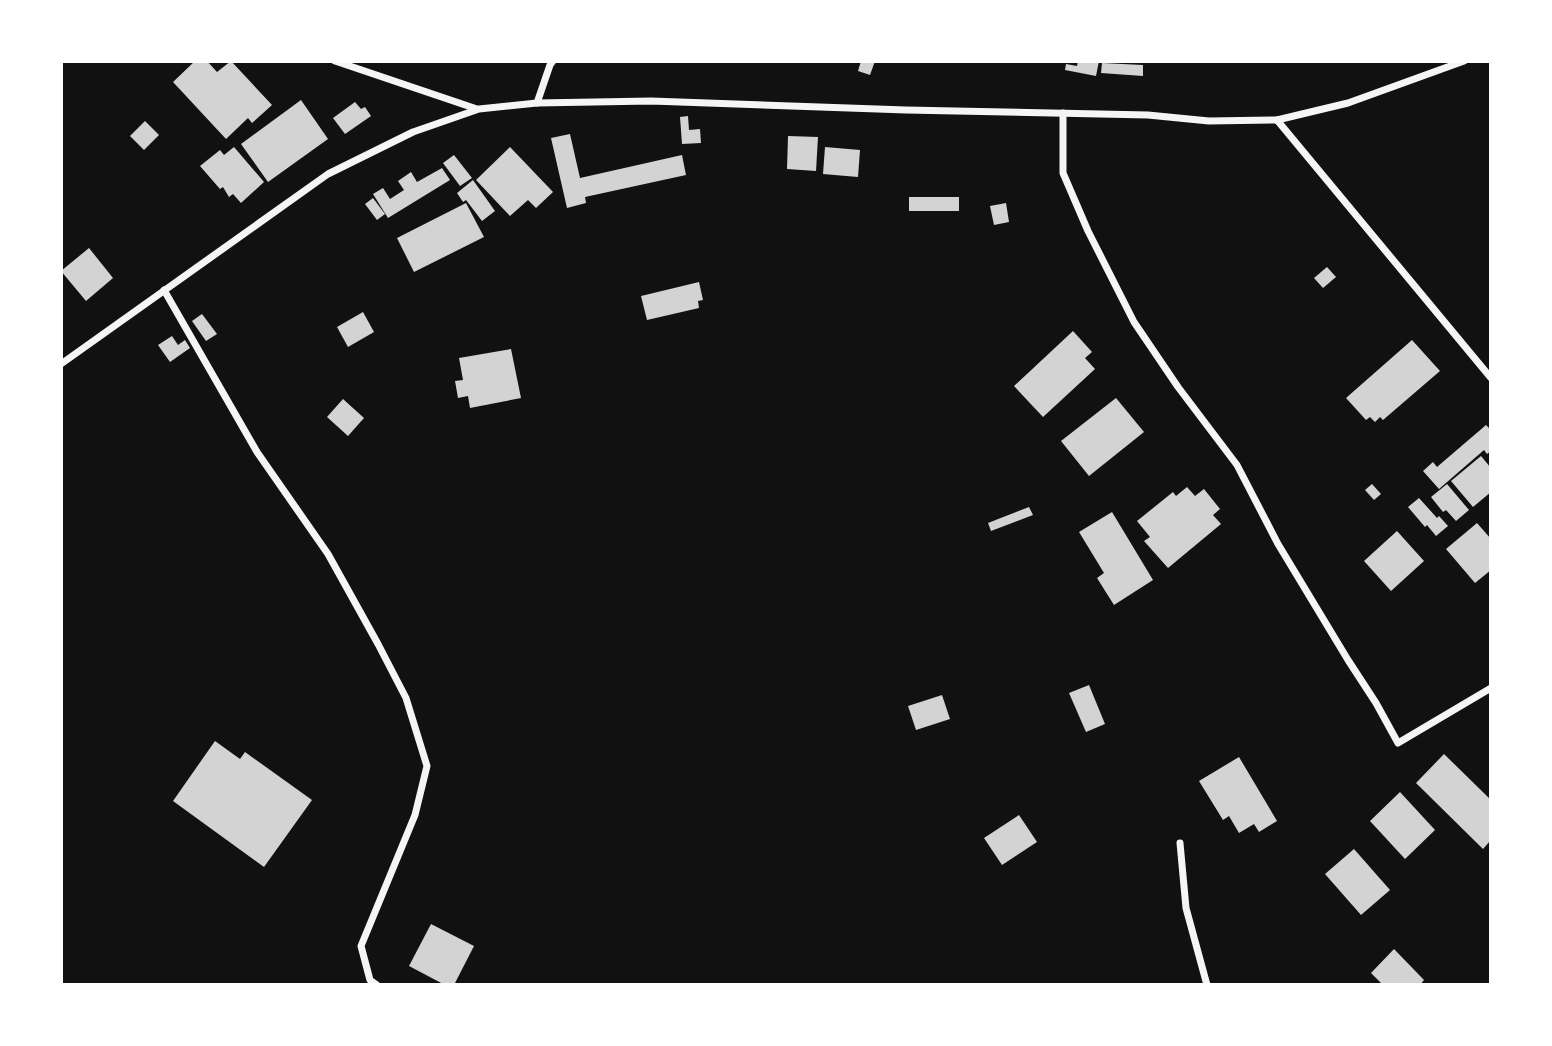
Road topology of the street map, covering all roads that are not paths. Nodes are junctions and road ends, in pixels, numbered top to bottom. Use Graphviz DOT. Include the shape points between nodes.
graph roads {
  1 [pos="335,61"];
  2 [pos="553,61"];
  3 [pos="1464,61"];
  4 [pos="537,103"];
  5 [pos="479,109"];
  6 [pos="1063,113"];
  7 [pos="1277,120"];
  8 [pos="164,290"];
  9 [pos="61,365"];
  10 [pos="1491,378"];
  11 [pos="1491,688"];
  12 [pos="1180,843"];
  13 [pos="377,985"];
  14 [pos="1207,985"];
  1 -- 5 [label="street"];
  2 -- 4 [label="street"];
  3 -- 7 [label="street" via="1348,103"];
  4 -- 5 [label="street"];
  4 -- 6 [label="street" via="652,101"];
  5 -- 8 [label="street" via="413,132 328,174"];
  6 -- 7 [label="street"];
  6 -- 11 [label="street" via="1062,173 1134,322 1237,465 1278,544 1398,743"];
  7 -- 10 [label="street"];
  8 -- 9 [label="street"];
  8 -- 13 [label="street" via="257,452 328,554 378,644 406,698 427,766 415,815 360,946 370,979"];
  12 -- 14 [label="street" via="1186,908"];
}
